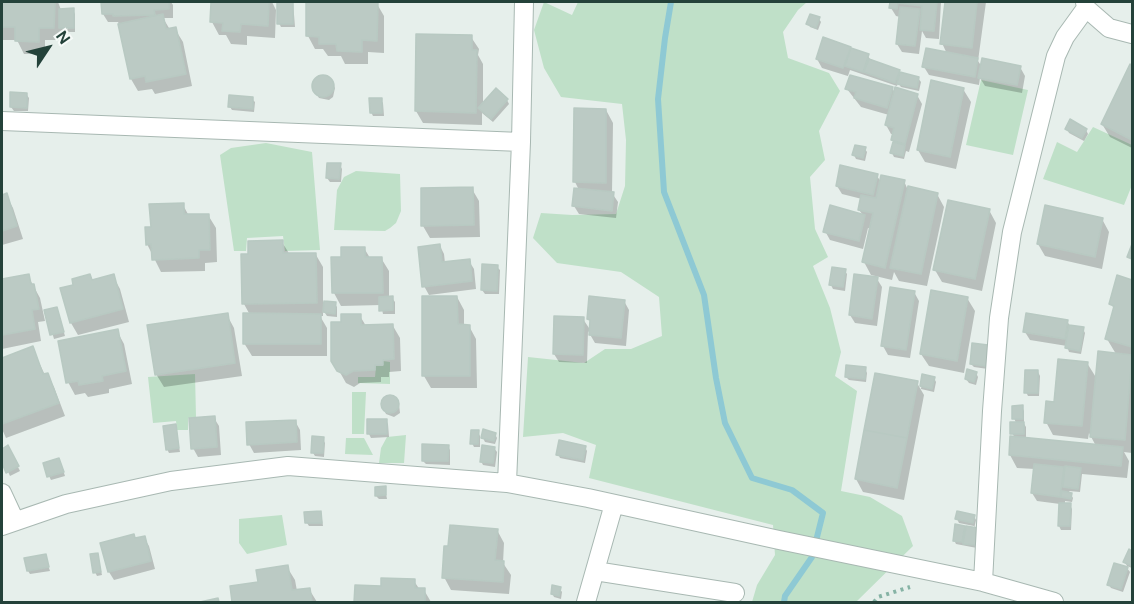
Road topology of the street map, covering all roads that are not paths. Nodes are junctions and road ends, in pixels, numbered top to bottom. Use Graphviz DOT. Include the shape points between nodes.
graph roads {
  1 [pos="524,2"];
  2 [pos="1085,5"];
  3 [pos="1132,34"];
  4 [pos="2,121"];
  5 [pos="521,142"];
  6 [pos="507,483"];
  7 [pos="2,493"];
  8 [pos="614,504"];
  9 [pos="8,524"];
  10 [pos="595,572"];
  11 [pos="983,582"];
  12 [pos="735,593"];
  13 [pos="586,603"];
  14 [pos="1054,603"];
  1 -- 5 [label="street"];
  2 -- 3 [label="street" via="1109,28"];
  2 -- 11 [label="street" via="1056,56 1012,232 999,318"];
  4 -- 5 [label="street"];
  5 -- 6 [label="street"];
  6 -- 8 [label="street"];
  6 -- 9 [label="street" via="288,466 171,481 66,504"];
  7 -- 9 [label="street"];
  8 -- 10 [label="street"];
  8 -- 11 [label="street"];
  10 -- 12 [label="street"];
  10 -- 13 [label="street"];
  11 -- 14 [label="street"];
}
